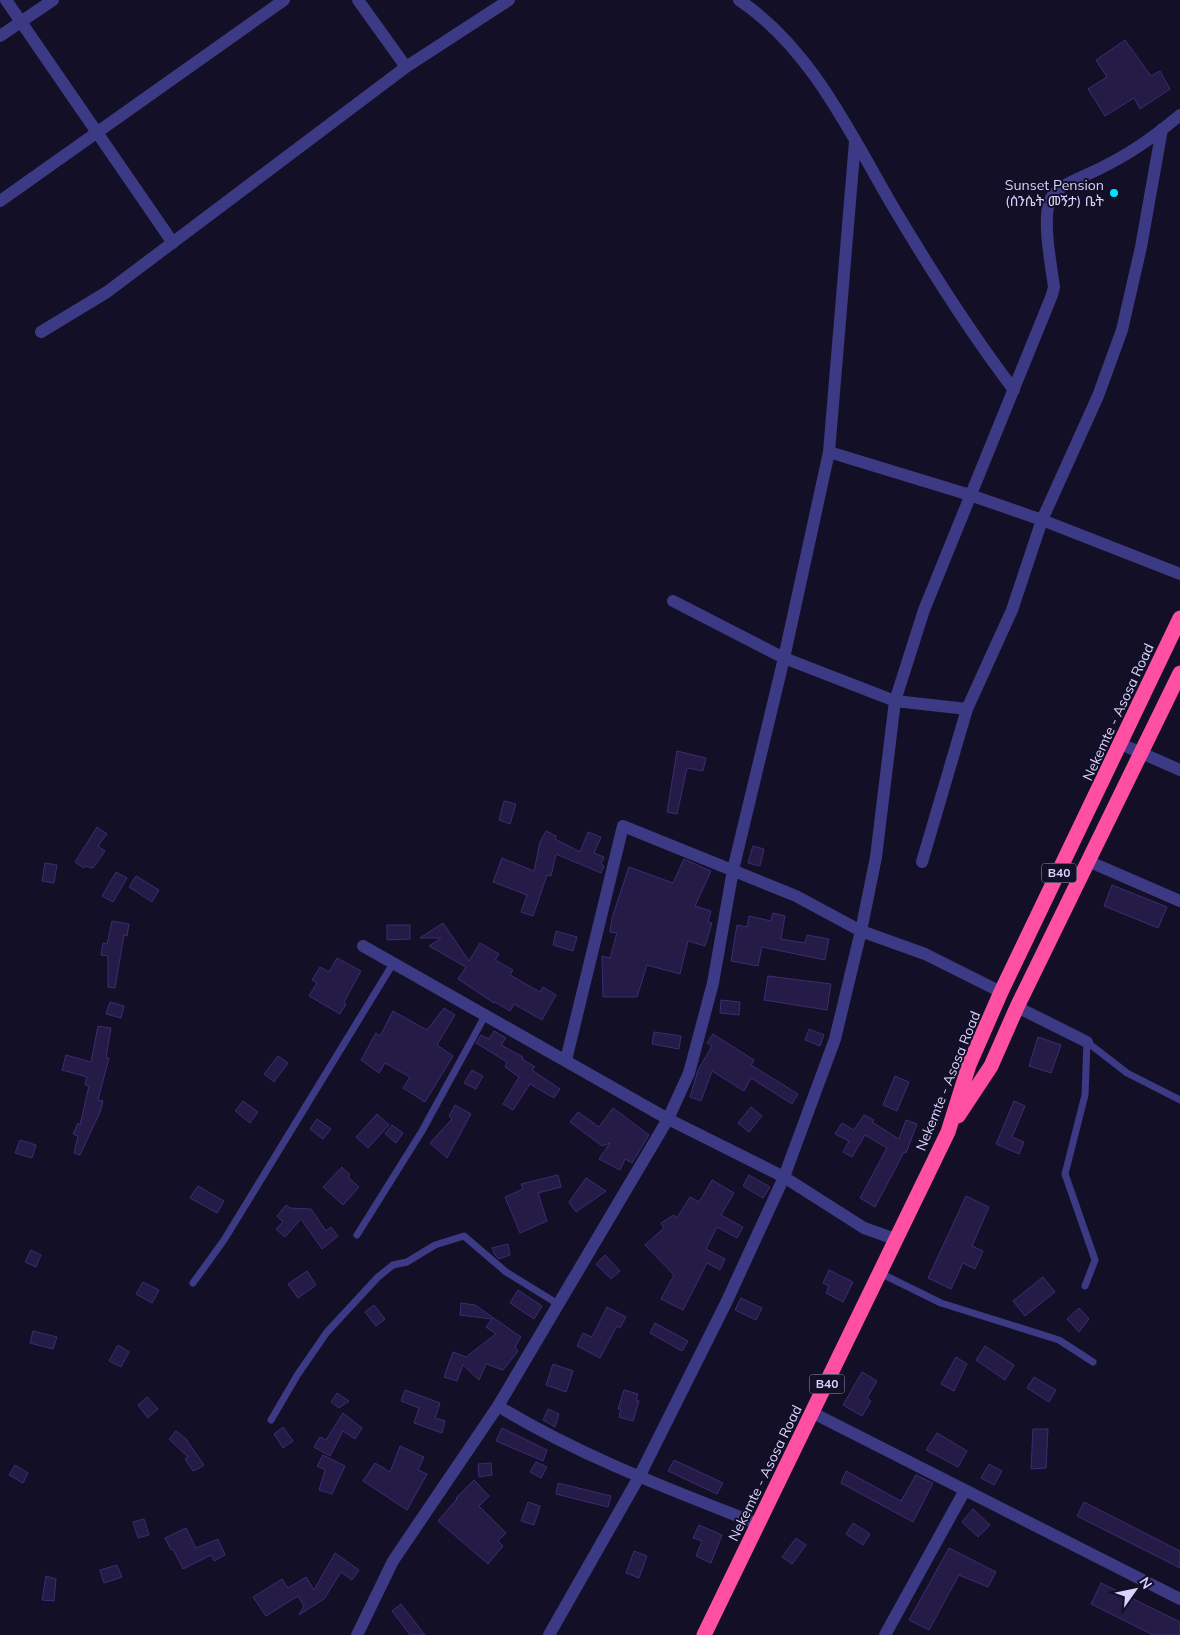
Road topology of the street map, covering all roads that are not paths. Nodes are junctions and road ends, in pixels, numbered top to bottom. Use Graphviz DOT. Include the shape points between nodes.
graph roads {
  1 [pos="6,0"];
  2 [pos="53,0"];
  3 [pos="284,0"];
  4 [pos="358,0"];
  5 [pos="509,0"];
  6 [pos="739,0"];
  7 [pos="21,22"];
  8 [pos="0,36"];
  9 [pos="406,67"];
  10 [pos="1180,115"];
  11 [pos="1162,129"];
  12 [pos="97,132"];
  13 [pos="855,142"];
  14 [pos="0,201"];
  15 [pos="173,243"];
  16 [pos="41,332"];
  17 [pos="1014,390"];
  18 [pos="829,452"];
  19 [pos="970,495"];
  20 [pos="1042,520"];
  21 [pos="1180,574"];
  22 [pos="673,601"];
  23 [pos="1180,618"];
  24 [pos="784,658"];
  25 [pos="1180,672"];
  26 [pos="896,701"];
  27 [pos="967,709"];
  28 [pos="1121,744"];
  29 [pos="1140,752"];
  30 [pos="1180,770"];
  31 [pos="922,862"];
  32 [pos="1090,862"];
  33 [pos="733,870"];
  34 [pos="1180,901"];
  35 [pos="861,931"];
  36 [pos="363,946"];
  37 [pos="394,962"];
  38 [pos="1001,992"];
  39 [pos="1017,1007"];
  40 [pos="486,1014"];
  41 [pos="1087,1042"];
  42 [pos="566,1060"];
  43 [pos="1180,1100"];
  44 [pos="668,1119"];
  45 [pos="948,1132"];
  46 [pos="784,1177"];
  47 [pos="357,1235"];
  48 [pos="895,1239"];
  49 [pos="879,1273"];
  50 [pos="193,1283"];
  51 [pos="1085,1286"];
  52 [pos="558,1304"];
  53 [pos="1093,1362"];
  54 [pos="498,1406"];
  55 [pos="813,1413"];
  56 [pos="271,1420"];
  57 [pos="639,1477"];
  58 [pos="964,1490"];
  59 [pos="758,1524"];
  60 [pos="1180,1599"];
  61 [pos="357,1635"];
  62 [pos="548,1635"];
  63 [pos="704,1635"];
  64 [pos="886,1635"];
  1 -- 7 [label="street"];
  2 -- 7 [label="street"];
  3 -- 12 [label="street"];
  4 -- 9 [label="street"];
  5 -- 9 [label="street"];
  6 -- 13 [label="street" via="755,11 806,63"];
  7 -- 8 [label="street"];
  7 -- 12 [label="street"];
  9 -- 15 [label="street"];
  10 -- 11 [label="street"];
  11 -- 17 [label="street" via="1121,159 1071,182 1050,198 1047,215 1054,287"];
  11 -- 20 [label="street" via="1122,330 1098,396"];
  12 -- 14 [label="street"];
  12 -- 15 [label="street"];
  13 -- 17 [label="street" via="978,344"];
  13 -- 18 [label="street"];
  15 -- 16 [label="street" via="107,292"];
  17 -- 19 [label="street"];
  18 -- 19 [label="street"];
  18 -- 24 [label="street"];
  19 -- 20 [label="street"];
  19 -- 26 [label="street" via="924,610"];
  20 -- 21 [label="street"];
  20 -- 27 [label="street" via="1012,610"];
  22 -- 24 [label="street"];
  23 -- 28 [label="highway, Nekemte - Asosa Road / B40"];
  24 -- 26 [label="street"];
  24 -- 33 [label="street"];
  25 -- 29 [label="highway, B40"];
  26 -- 27 [label="street"];
  26 -- 35 [label="street" via="876,857"];
  27 -- 31 [label="street"];
  28 -- 29 [label="street"];
  28 -- 38 [label="highway, Nekemte - Asosa Road / B40"];
  29 -- 30 [label="street"];
  29 -- 32 [label="highway, B40"];
  32 -- 34 [label="street"];
  32 -- 39 [label="highway, B40"];
  33 -- 35 [label="street" via="796,896"];
  33 -- 42 [label="street" via="622,826"];
  33 -- 44 [label="street" via="713,983 689,1074"];
  35 -- 38 [label="street" via="925,954"];
  35 -- 46 [label="street" via="836,1039"];
  36 -- 37 [label="street"];
  37 -- 40 [label="street"];
  37 -- 50 [label="lane" via="224,1240"];
  38 -- 45 [label="highway, Nekemte - Asosa Road / B40" via="969,1065"];
  39 -- 41 [label="street"];
  39 -- 45 [label="highway, B40" via="991,1066"];
  40 -- 42 [label="street"];
  40 -- 47 [label="lane" via="422,1131"];
  41 -- 43 [label="lane" via="1127,1072"];
  41 -- 51 [label="lane" via="1085,1095 1065,1174 1096,1260"];
  42 -- 44 [label="street"];
  44 -- 46 [label="street"];
  44 -- 52 [label="street"];
  45 -- 48 [label="highway, Nekemte - Asosa Road / B40"];
  46 -- 48 [label="street" via="864,1228"];
  46 -- 57 [label="street" via="726,1303"];
  48 -- 49 [label="highway, Nekemte - Asosa Road / B40"];
  49 -- 53 [label="lane" via="940,1303 1059,1340"];
  49 -- 55 [label="highway, Nekemte - Asosa Road / B40"];
  52 -- 54 [label="street"];
  52 -- 56 [label="lane" via="506,1272 464,1236 435,1245 406,1262 393,1265 351,1305 298,1374"];
  54 -- 57 [label="street" via="544,1434"];
  54 -- 61 [label="street" via="393,1561"];
  55 -- 58 [label="street"];
  55 -- 59 [label="highway, Nekemte - Asosa Road / B40"];
  57 -- 59 [label="street"];
  57 -- 62 [label="street"];
  58 -- 60 [label="street"];
  58 -- 64 [label="street"];
  59 -- 63 [label="highway, Nekemte - Asosa Road / B40"];
}
